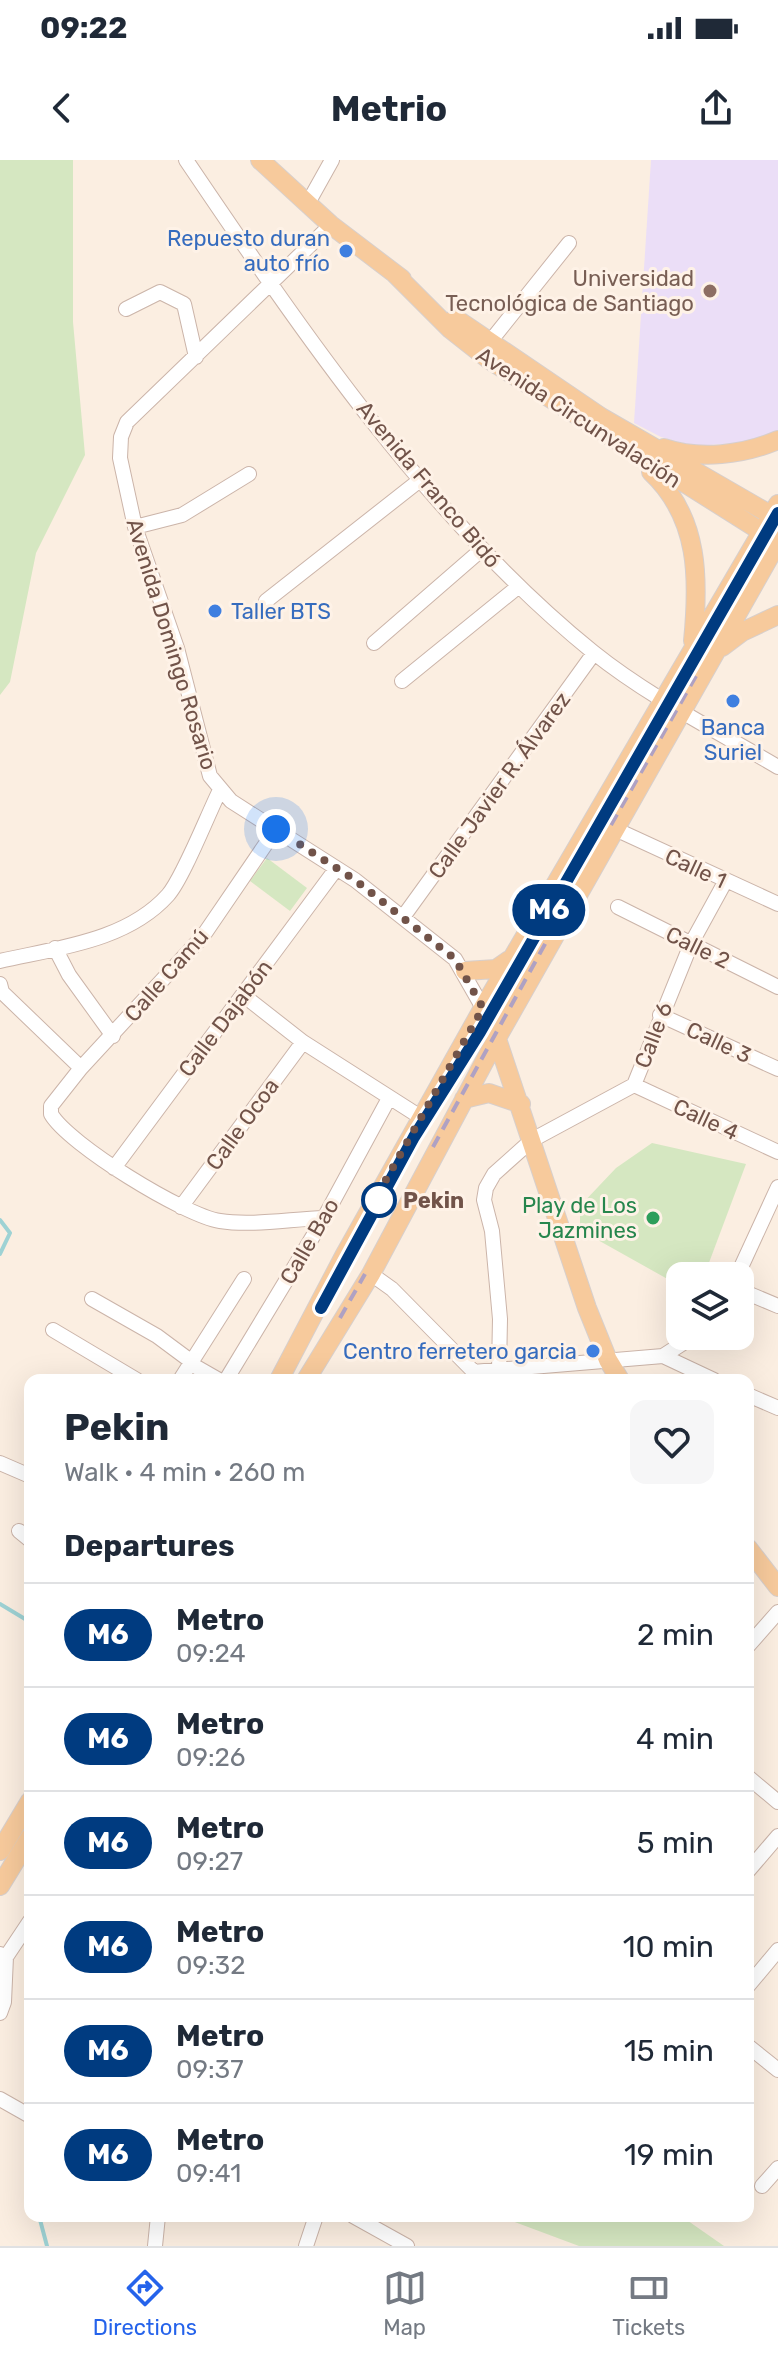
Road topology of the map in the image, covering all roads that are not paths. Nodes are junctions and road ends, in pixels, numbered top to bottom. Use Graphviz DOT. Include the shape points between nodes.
graph roads {
  1 [pos="186,160"];
  2 [pos="260,160"];
  3 [pos="332,160"];
  4 [pos="308,203"];
  5 [pos="331,225"];
  6 [pos="569,243"];
  7 [pos="395,274"];
  8 [pos="271,286"];
  9 [pos="126,309"];
  10 [pos="489,343"];
  11 [pos="196,357"];
  12 [pos="778,440"];
  13 [pos="632,445"];
  14 [pos="249,474"];
  15 [pos="420,480"];
  16 [pos="776,513"];
  17 [pos="135,527"];
  18 [pos="770,537"];
  19 [pos="480,551"];
  20 [pos="519,586"];
  21 [pos="266,601"];
  22 [pos="778,615"];
  23 [pos="374,643"];
  24 [pos="693,647"];
  25 [pos="716,651"];
  26 [pos="594,653"];
  27 [pos="402,681"];
  28 [pos="662,698"];
  29 [pos="681,710"];
  30 [pos="778,767"];
  31 [pos="220,790"];
  32 [pos="276,829"];
  33 [pos="615,829"];
  34 [pos="336,869"];
  35 [pos="725,882"];
  36 [pos="778,904"];
  37 [pos="618,907"];
  38 [pos="403,917"];
  39 [pos="691,944"];
  40 [pos="55,948"];
  41 [pos="514,955"];
  42 [pos="0,961"];
  43 [pos="465,971"];
  44 [pos="0,984"];
  45 [pos="778,987"];
  46 [pos="243,995"];
  47 [pos="483,1008"];
  48 [pos="660,1015"];
  49 [pos="113,1036"];
  50 [pos="497,1038"];
  51 [pos="303,1042"];
  52 [pos="81,1068"];
  53 [pos="778,1069"];
  54 [pos="634,1085"];
  55 [pos="464,1099"];
  56 [pos="388,1100"];
  57 [pos="521,1104"];
  58 [pos="422,1118"];
  59 [pos="532,1140"];
  60 [pos="778,1152"];
  61 [pos="114,1168"];
  62 [pos="778,1187"];
  63 [pos="181,1207"];
  64 [pos="324,1218"];
  65 [pos="743,1262"];
  66 [pos="371,1274"];
  67 [pos="244,1279"];
  68 [pos="754,1296"];
  69 [pos="92,1299"];
  70 [pos="778,1306"];
  71 [pos="53,1330"];
  72 [pos="672,1350"];
  73 [pos="663,1356"];
  74 [pos="608,1360"];
  75 [pos="191,1363"];
  76 [pos="499,1369"];
  77 [pos="127,1374"];
  78 [pos="184,1374"];
  79 [pos="209,1374"];
  80 [pos="230,1374"];
  81 [pos="282,1374"];
  82 [pos="310,1374"];
  83 [pos="472,1374"];
  84 [pos="484,1374"];
  85 [pos="616,1374"];
  86 [pos="701,1374"];
  87 [pos="754,1398"];
  88 [pos="778,1408"];
  89 [pos="0,1463"];
  90 [pos="24,1473"];
  91 [pos="754,1556"];
  92 [pos="778,1587"];
  93 [pos="778,1612"];
  94 [pos="754,1639"];
  95 [pos="754,1782"];
  96 [pos="778,1802"];
  97 [pos="24,1811"];
  98 [pos="778,1836"];
  99 [pos="24,1847"];
  100 [pos="0,1851"];
  101 [pos="754,1864"];
  102 [pos="0,1886"];
  103 [pos="24,1929"];
  104 [pos="778,1950"];
  105 [pos="3,1956"];
  106 [pos="754,1979"];
  107 [pos="0,2013"];
  108 [pos="754,2050"];
  109 [pos="777,2066"];
  110 [pos="0,2099"];
  111 [pos="24,2113"];
  112 [pos="778,2168"];
  113 [pos="762,2186"];
  114 [pos="157,2222"];
  115 [pos="314,2222"];
  116 [pos="364,2222"];
  117 [pos="155,2246"];
  118 [pos="306,2246"];
  119 [pos="407,2246"];
  1 -- 8 [label="street, Avenida Franco Bidó"];
  2 -- 4 [label="main road, Avenida Circunvalación"];
  3 -- 4 [label="street"];
  4 -- 5 [label="main road, Avenida Circunvalación"];
  5 -- 7 [label="main road, Avenida Circunvalación"];
  5 -- 8 [label="street, Avenida Domingo Rosario"];
  6 -- 10 [label="street"];
  7 -- 10 [label="main road, Avenida Circunvalación"];
  7 -- 13 [label="main road, Avenida Circunvalación" via="488,359"];
  8 -- 11 [label="street, Avenida Domingo Rosario"];
  8 -- 15 [label="street, Avenida Franco Bidó"];
  9 -- 11 [label="street" via="160,292 184,304"];
  10 -- 13 [label="main road, Avenida Circunvalación"];
  11 -- 17 [label="street, Avenida Domingo Rosario" via="123,429 120,458"];
  12 -- 13 [label="main road" via="712,454"];
  13 -- 16 [label="main road, Avenida Circunvalación"];
  13 -- 18 [label="main road, Avenida Circunvalación"];
  13 -- 24 [label="main road" via="678,506 690,533 698,583"];
  14 -- 17 [label="street" via="182,515"];
  15 -- 19 [label="street, Avenida Franco Bidó"];
  15 -- 21 [label="street"];
  16 -- 18 [label="main road"];
  17 -- 31 [label="street, Avenida Domingo Rosario" via="177,648 203,756"];
  18 -- 24 [label="main road"];
  18 -- 25 [label="main road"];
  19 -- 20 [label="street, Avenida Franco Bidó"];
  19 -- 23 [label="street"];
  20 -- 26 [label="street, Avenida Franco Bidó"];
  20 -- 27 [label="street"];
  22 -- 25 [label="main road"];
  24 -- 28 [label="main road"];
  25 -- 29 [label="main road"];
  26 -- 28 [label="street, Avenida Franco Bidó"];
  26 -- 38 [label="street, Calle Javier R. Álvarez"];
  28 -- 29 [label="street, Avenida Franco Bidó"];
  28 -- 41 [label="main road"];
  29 -- 30 [label="street, Avenida Franco Bidó"];
  29 -- 33 [label="main road"];
  31 -- 32 [label="street, Avenida Domingo Rosario"];
  31 -- 40 [label="street" via="170,893 139,920 104,936"];
  32 -- 34 [label="street, Avenida Domingo Rosario"];
  32 -- 49 [label="street, Calle Camú" via="203,936"];
  33 -- 35 [label="street, Calle 1"];
  33 -- 50 [label="main road"];
  34 -- 38 [label="street, Avenida Domingo Rosario"];
  34 -- 46 [label="street, Calle Dajabón"];
  35 -- 36 [label="street, Calle 1"];
  35 -- 39 [label="street, Calle 6"];
  37 -- 39 [label="street, Calle 2"];
  38 -- 43 [label="street, Avenida Domingo Rosario"];
  39 -- 45 [label="street, Calle 2"];
  39 -- 48 [label="street, Calle 6"];
  40 -- 42 [label="street"];
  40 -- 49 [label="street"];
  41 -- 43 [label="main road" via="496,969"];
  41 -- 47 [label="main road"];
  43 -- 47 [label="street, Avenida Domingo Rosario"];
  44 -- 52 [label="street" via="2,992"];
  46 -- 51 [label="street"];
  46 -- 61 [label="street, Calle Dajabón"];
  47 -- 50 [label="main road, Avenida Domingo Rosario"];
  47 -- 58 [label="main road"];
  48 -- 53 [label="street, Calle 3"];
  48 -- 54 [label="street, Calle 6"];
  49 -- 52 [label="street, Calle Camú"];
  50 -- 55 [label="main road"];
  50 -- 57 [label="main road, Avenida Domingo Rosario"];
  51 -- 56 [label="street"];
  51 -- 63 [label="street, Calle Ocoa"];
  52 -- 61 [label="street, Calle Camú" via="51,1106 51,1114"];
  54 -- 59 [label="street, Calle 6"];
  54 -- 60 [label="street, Calle 4"];
  55 -- 57 [label="main road" via="489,1093"];
  55 -- 66 [label="main road"];
  56 -- 58 [label="street"];
  56 -- 64 [label="street, Calle Bao"];
  57 -- 59 [label="main road, Avenida Domingo Rosario"];
  58 -- 81 [label="main road"];
  59 -- 74 [label="main road, Avenida Domingo Rosario"];
  59 -- 76 [label="street, Calle 6" via="494,1174 484,1200 500,1319"];
  61 -- 63 [label="street"];
  62 -- 65 [label="street"];
  63 -- 64 [label="street" via="223,1222"];
  64 -- 80 [label="street, Calle Bao"];
  66 -- 82 [label="main road"];
  66 -- 83 [label="street" via="392,1289"];
  67 -- 75 [label="street"];
  68 -- 70 [label="street"];
  69 -- 75 [label="street" via="157,1336"];
  71 -- 77 [label="street"];
  72 -- 73 [label="street"];
  73 -- 74 [label="street"];
  73 -- 86 [label="street"];
  74 -- 76 [label="street"];
  74 -- 85 [label="main road, Avenida Domingo Rosario"];
  75 -- 78 [label="street"];
  75 -- 79 [label="street"];
  76 -- 84 [label="street"];
  87 -- 88 [label="street"];
  89 -- 90 [label="street"];
  91 -- 92 [label="main road"];
  93 -- 94 [label="street"];
  95 -- 96 [label="street"];
  97 -- 100 [label="main road"];
  98 -- 101 [label="street"];
  99 -- 102 [label="main road"];
  103 -- 105 [label="street"];
  104 -- 106 [label="street"];
  105 -- 107 [label="street"];
  108 -- 109 [label="street"];
  110 -- 111 [label="street"];
  112 -- 113 [label="street"];
  114 -- 117 [label="street"];
  115 -- 118 [label="street"];
  116 -- 119 [label="street"];
}
